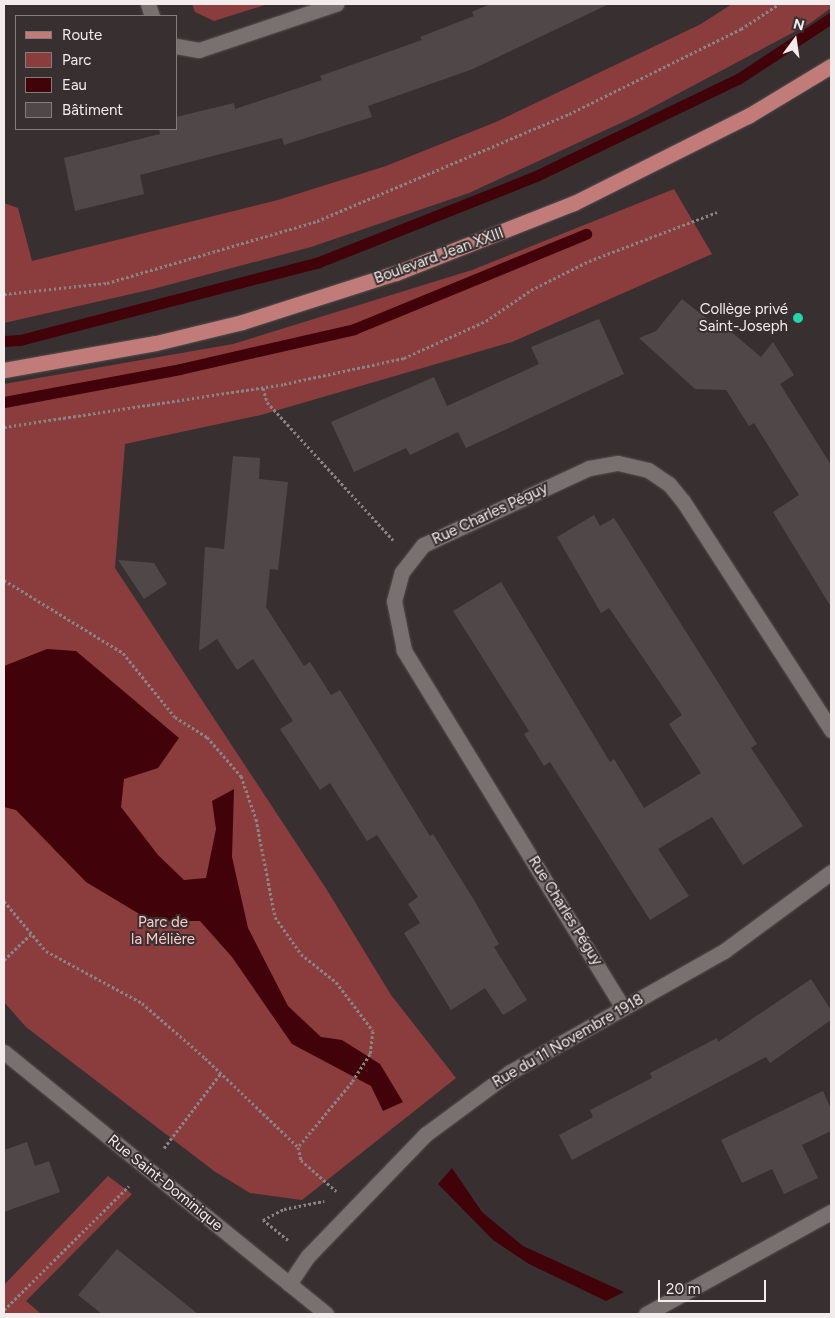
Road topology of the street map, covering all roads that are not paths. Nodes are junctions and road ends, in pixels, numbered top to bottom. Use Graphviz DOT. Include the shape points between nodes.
graph roads {
  1 [pos="336,4"];
  2 [pos="178,46"];
  3 [pos="831,66"];
  4 [pos="9,368"];
  5 [pos="831,730"];
  6 [pos="831,872"];
  7 [pos="623,1008"];
  8 [pos="4,1053"];
  9 [pos="831,1212"];
  10 [pos="289,1284"];
  11 [pos="326,1314"];
  12 [pos="646,1314"];
  1 -- 2 [label="street" via="199,50"];
  3 -- 4 [label="main road, Boulevard Jean XXIII" via="748,116 574,204 432,260 318,300 242,322 138,346"];
  5 -- 7 [label="street, Rue Charles Péguy" via="683,501 669,484 648,470 618,463 589,468 423,545 402,572 394,601 404,650"];
  6 -- 7 [label="street, Rue du 11 Novembre 1918" via="724,951"];
  7 -- 10 [label="street, Rue du 11 Novembre 1918" via="510,1072 426,1134 308,1256"];
  8 -- 10 [label="street, Rue Saint-Dominique"];
  9 -- 12 [label="street"];
  10 -- 11 [label="street, Rue Saint-Dominique"];
}
